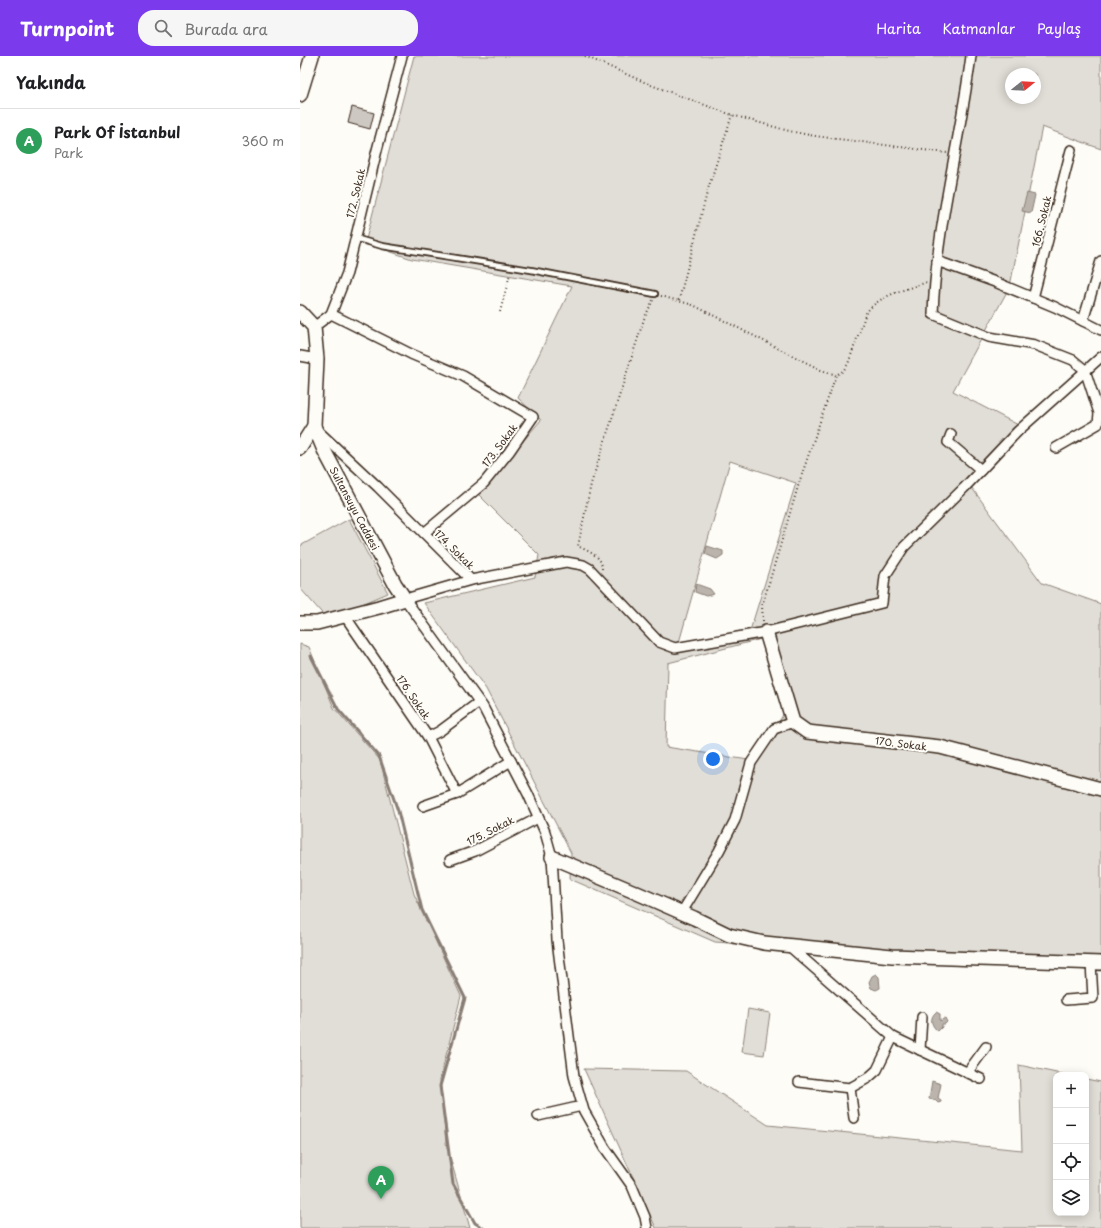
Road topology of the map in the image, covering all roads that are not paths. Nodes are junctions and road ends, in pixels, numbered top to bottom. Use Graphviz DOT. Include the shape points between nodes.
graph roads {
  1 [pos="312,56"];
  2 [pos="402,56"];
  3 [pos="971,56"];
  4 [pos="300,95"];
  5 [pos="1071,150"];
  6 [pos="355,238"];
  7 [pos="937,261"];
  8 [pos="1101,261"];
  9 [pos="655,294"];
  10 [pos="1033,298"];
  11 [pos="300,312"];
  12 [pos="331,314"];
  13 [pos="1083,321"];
  14 [pos="314,327"];
  15 [pos="1101,330"];
  16 [pos="300,356"];
  17 [pos="1101,357"];
  18 [pos="318,359"];
  19 [pos="1085,370"];
  20 [pos="314,426"];
  21 [pos="951,434"];
  22 [pos="300,448"];
  23 [pos="1056,448"];
  24 [pos="981,470"];
  25 [pos="424,533"];
  26 [pos="471,580"];
  27 [pos="405,599"];
  28 [pos="345,616"];
  29 [pos="300,623"];
  30 [pos="766,632"];
  31 [pos="479,702"];
  32 [pos="793,722"];
  33 [pos="428,737"];
  34 [pos="511,761"];
  35 [pos="1101,789"];
  36 [pos="458,794"];
  37 [pos="423,806"];
  38 [pos="538,818"];
  39 [pos="552,857"];
  40 [pos="450,860"];
  41 [pos="682,912"];
  42 [pos="788,945"];
  43 [pos="1096,963"];
  44 [pos="1066,1000"];
  45 [pos="922,1018"];
  46 [pos="893,1036"];
  47 [pos="986,1047"];
  48 [pos="920,1050"];
  49 [pos="967,1073"];
  50 [pos="981,1080"];
  51 [pos="799,1082"];
  52 [pos="850,1088"];
  53 [pos="582,1106"];
  54 [pos="538,1116"];
  55 [pos="854,1118"];
  56 [pos="647,1228"];
  1 -- 4 [label="street"];
  2 -- 6 [label="street, 172. Sokak"];
  3 -- 7 [label="street"];
  5 -- 10 [label="street, 166. Sokak"];
  6 -- 9 [label="lane" via="382,246"];
  6 -- 12 [label="street, 172. Sokak" via="347,273"];
  7 -- 10 [label="street"];
  7 -- 19 [label="street" via="933,314 989,337 1035,345 1073,360"];
  8 -- 13 [label="street"];
  10 -- 13 [label="street"];
  11 -- 14 [label="street"];
  12 -- 14 [label="street"];
  12 -- 25 [label="street, 173. Sokak" via="463,376 534,417 484,483"];
  13 -- 15 [label="street"];
  14 -- 18 [label="street, Sultansuyu Caddesi"];
  16 -- 18 [label="street"];
  17 -- 19 [label="street"];
  18 -- 20 [label="street, Sultansuyu Caddesi"];
  19 -- 23 [label="street" via="1099,413 1098,424"];
  19 -- 24 [label="street" via="1018,431"];
  20 -- 22 [label="street"];
  20 -- 25 [label="street"];
  20 -- 27 [label="street, Sultansuyu Caddesi" via="324,450"];
  21 -- 24 [label="street" via="948,442"];
  24 -- 30 [label="street" via="904,547 885,576 882,603"];
  25 -- 26 [label="street, 174. Sokak"];
  26 -- 27 [label="street"];
  26 -- 30 [label="street" via="566,562 590,569 658,642 675,648"];
  27 -- 28 [label="street"];
  27 -- 31 [label="street"];
  28 -- 29 [label="street" via="317,623"];
  28 -- 33 [label="street, 176. Sokak"];
  30 -- 32 [label="street"];
  31 -- 33 [label="street"];
  31 -- 34 [label="street"];
  32 -- 35 [label="street, 170. Sokak" via="807,732 940,747"];
  32 -- 41 [label="street" via="774,729 750,763 735,820"];
  33 -- 36 [label="street, 176. Sokak"];
  34 -- 36 [label="street"];
  34 -- 38 [label="street"];
  36 -- 37 [label="street"];
  38 -- 39 [label="street"];
  38 -- 40 [label="street, 175. Sokak" via="475,851"];
  39 -- 41 [label="street"];
  39 -- 53 [label="street" via="557,940 574,1076"];
  41 -- 42 [label="street" via="729,936 764,944"];
  42 -- 43 [label="street" via="892,956"];
  42 -- 46 [label="street"];
  43 -- 44 [label="street" via="1093,998"];
  45 -- 48 [label="street"];
  46 -- 48 [label="street"];
  46 -- 52 [label="street" via="877,1070"];
  47 -- 49 [label="street"];
  48 -- 49 [label="street"];
  49 -- 50 [label="street"];
  51 -- 52 [label="street"];
  52 -- 55 [label="street"];
  53 -- 54 [label="street"];
  53 -- 56 [label="street" via="605,1148 632,1186"];
}
